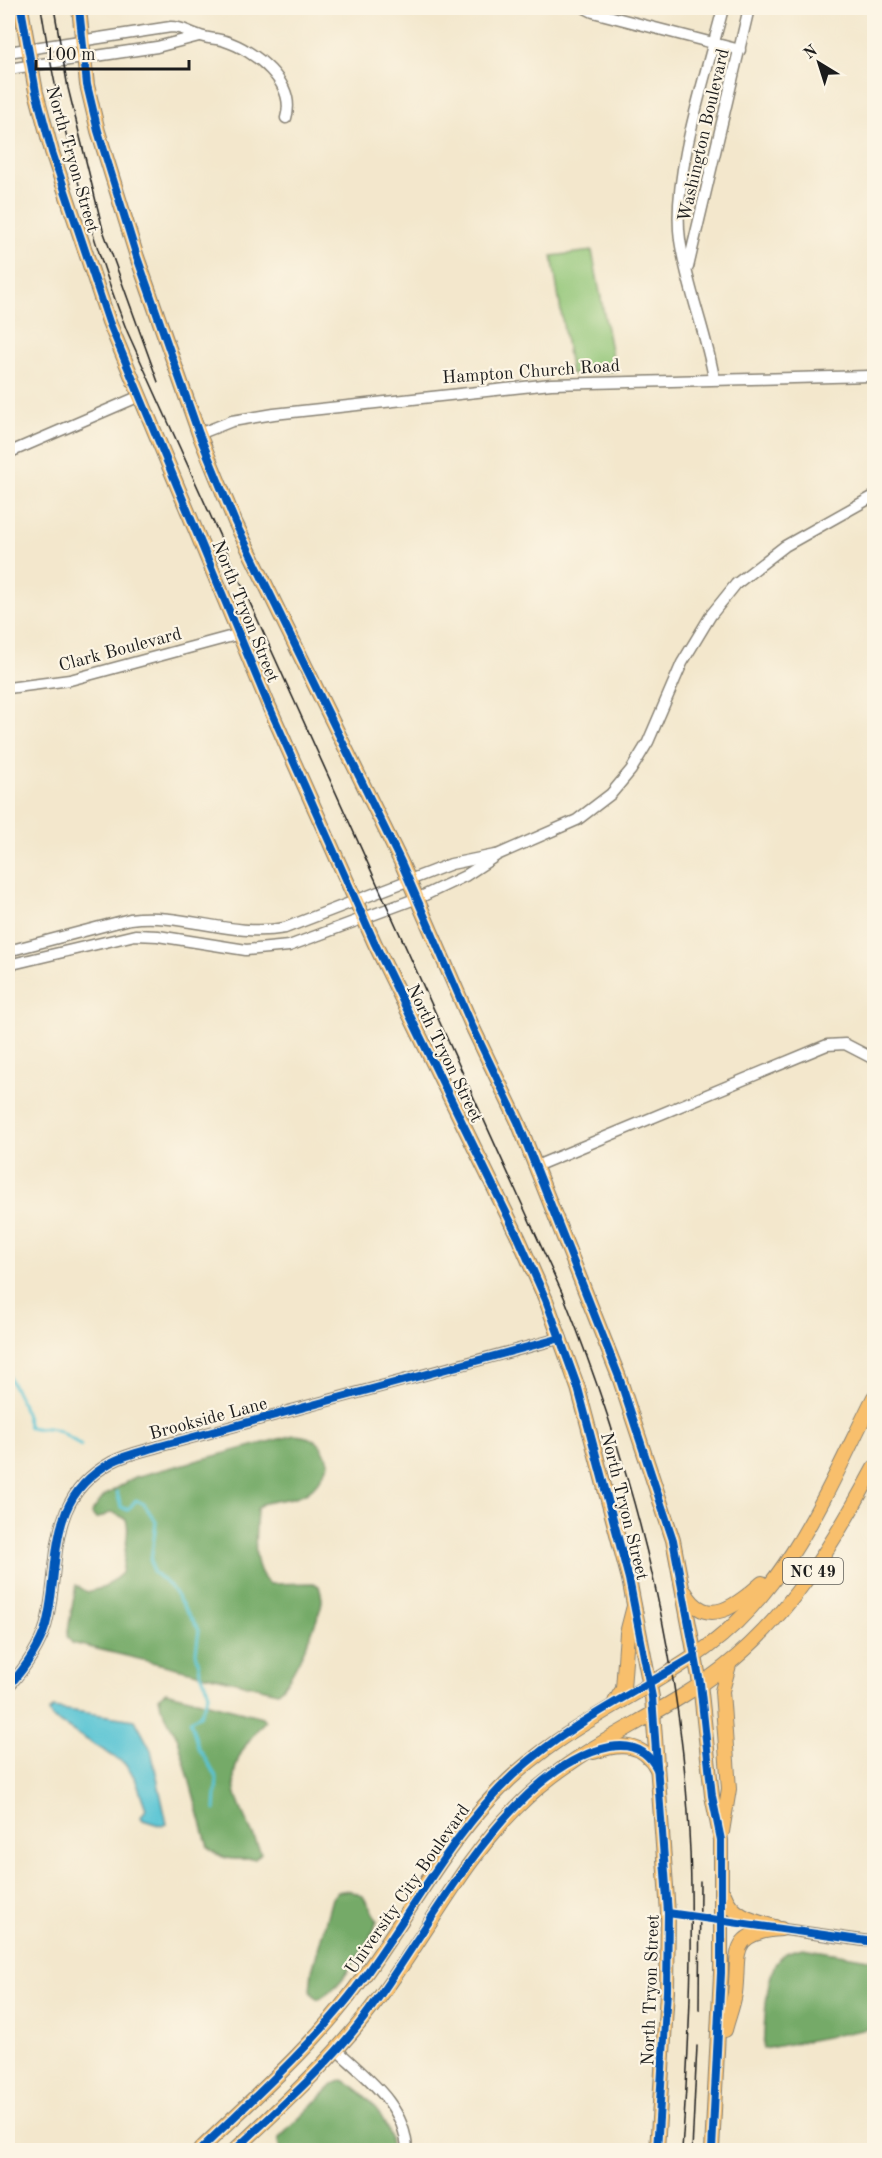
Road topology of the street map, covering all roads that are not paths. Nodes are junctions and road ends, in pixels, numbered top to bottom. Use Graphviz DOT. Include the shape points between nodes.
graph roads {
  1 [pos="21,8"];
  2 [pos="79,8"];
  3 [pos="585,8"];
  4 [pos="723,8"];
  5 [pos="749,8"];
  6 [pos="199,36"];
  7 [pos="83,41"];
  8 [pos="714,43"];
  9 [pos="28,49"];
  10 [pos="740,50"];
  11 [pos="8,52"];
  12 [pos="84,59"];
  13 [pos="32,65"];
  14 [pos="8,69"];
  15 [pos="286,118"];
  16 [pos="687,270"];
  17 [pos="870,376"];
  18 [pos="714,378"];
  19 [pos="140,396"];
  20 [pos="199,434"];
  21 [pos="8,453"];
  22 [pos="874,496"];
  23 [pos="240,634"];
  24 [pos="8,688"];
  25 [pos="497,855"];
  26 [pos="409,880"];
  27 [pos="417,898"];
  28 [pos="357,900"];
  29 [pos="364,918"];
  30 [pos="8,951"];
  31 [pos="8,966"];
  32 [pos="874,1059"];
  33 [pos="536,1166"];
  34 [pos="561,1338"];
  35 [pos="874,1397"];
  36 [pos="874,1468"];
  37 [pos="784,1564"];
  38 [pos="684,1588"];
  39 [pos="635,1604"];
  40 [pos="695,1656"];
  41 [pos="733,1660"];
  42 [pos="651,1683"];
  43 [pos="700,1683"];
  44 [pos="8,1687"];
  45 [pos="613,1704"];
  46 [pos="653,1711"];
  47 [pos="575,1758"];
  48 [pos="660,1775"];
  49 [pos="721,1840"];
  50 [pos="723,1889"];
  51 [pos="782,1929"];
  52 [pos="874,1942"];
  53 [pos="337,2050"];
  54 [pos="718,2058"];
  55 [pos="200,2151"];
  56 [pos="235,2151"];
  57 [pos="407,2151"];
  58 [pos="657,2151"];
  59 [pos="712,2151"];
  1 -- 9 [label="main road, North Tryon Street"];
  2 -- 7 [label="main road, North Tryon Street"];
  3 -- 8 [label="street"];
  4 -- 8 [label="street, Washington Boulevard"];
  5 -- 10 [label="street, Washington Boulevard"];
  6 -- 7 [label="street" via="171,27"];
  6 -- 12 [label="street"];
  6 -- 15 [label="street" via="238,46 262,63 282,85"];
  7 -- 9 [label="street"];
  7 -- 12 [label="main road, North Tryon Street"];
  8 -- 10 [label="street"];
  8 -- 16 [label="street, Washington Boulevard" via="682,176 679,229"];
  9 -- 11 [label="street"];
  9 -- 13 [label="main road, North Tryon Street"];
  10 -- 16 [label="street, Washington Boulevard"];
  12 -- 13 [label="street"];
  12 -- 20 [label="main road, North Tryon Street" via="93,109 125,220"];
  13 -- 14 [label="street"];
  13 -- 19 [label="main road, North Tryon Street" via="67,201 109,322"];
  16 -- 18 [label="street, Washington Boulevard"];
  17 -- 18 [label="street, Hampton Church Road"];
  18 -- 20 [label="street, Hampton Church Road" via="613,380 483,390 246,419"];
  19 -- 21 [label="street"];
  19 -- 23 [label="main road, North Tryon Street"];
  20 -- 26 [label="main road, North Tryon Street" via="238,529"];
  22 -- 25 [label="street" via="785,546 752,569 727,595 678,670 642,753 611,794 577,820"];
  23 -- 24 [label="street, Clark Boulevard" via="70,680"];
  23 -- 28 [label="main road, North Tryon Street"];
  25 -- 26 [label="street" via="457,861"];
  25 -- 27 [label="street" via="465,876"];
  26 -- 27 [label="main road, North Tryon Street"];
  26 -- 28 [label="street"];
  27 -- 29 [label="street"];
  27 -- 33 [label="main road, North Tryon Street"];
  28 -- 29 [label="main road, North Tryon Street"];
  28 -- 30 [label="street" via="272,931 230,930 151,917"];
  29 -- 31 [label="street" via="306,941 267,950 135,935"];
  29 -- 34 [label="main road, North Tryon Street" via="519,1239"];
  32 -- 33 [label="street" via="845,1044 827,1046"];
  33 -- 38 [label="main road, North Tryon Street" via="654,1474"];
  34 -- 39 [label="main road, North Tryon Street" via="590,1428"];
  34 -- 44 [label="street, Brookside Lane" via="128,1455 107,1465 80,1490 64,1517 55,1544 50,1601 42,1635 26,1665"];
  35 -- 37 [label="main road, University City Boulevard / NC 49" via="822,1504"];
  36 -- 41 [label="main road, University City Boulevard / NC 49" via="806,1581"];
  37 -- 38 [label="main road" via="758,1587 717,1613 701,1610"];
  37 -- 40 [label="main road, University City Boulevard / NC 49" via="732,1624"];
  38 -- 40 [label="main road, North Tryon Street"];
  39 -- 42 [label="main road, North Tryon Street"];
  39 -- 45 [label="main road" via="627,1633 623,1689"];
  40 -- 42 [label="main road, University City Boulevard / NC 49"];
  40 -- 43 [label="main road, North Tryon Street"];
  41 -- 43 [label="main road, University City Boulevard / NC 49"];
  41 -- 49 [label="main road, NC 49" via="726,1669 722,1690 729,1789"];
  42 -- 45 [label="main road, University City Boulevard"];
  42 -- 46 [label="main road, North Tryon Street"];
  43 -- 46 [label="main road, University City Boulevard"];
  43 -- 49 [label="main road, North Tryon Street" via="712,1796"];
  45 -- 55 [label="main road, University City Boulevard" via="548,1746 495,1793 441,1859 348,1998"];
  46 -- 47 [label="main road, University City Boulevard"];
  46 -- 48 [label="main road, North Tryon Street"];
  47 -- 48 [label="main road" via="607,1747 628,1746 649,1756"];
  47 -- 53 [label="main road, University City Boulevard" via="535,1789 501,1824 464,1871 380,1997"];
  48 -- 58 [label="main road, North Tryon Street" via="668,1913"];
  49 -- 50 [label="main road, North Tryon Street"];
  50 -- 51 [label="main road" via="736,1912"];
  50 -- 54 [label="main road, North Tryon Street"];
  51 -- 52 [label="street"];
  51 -- 54 [label="main road" via="758,1933 738,1949 735,1993"];
  53 -- 56 [label="main road, University City Boulevard"];
  53 -- 57 [label="street" via="389,2099 404,2130"];
  54 -- 59 [label="main road, North Tryon Street"];
}
